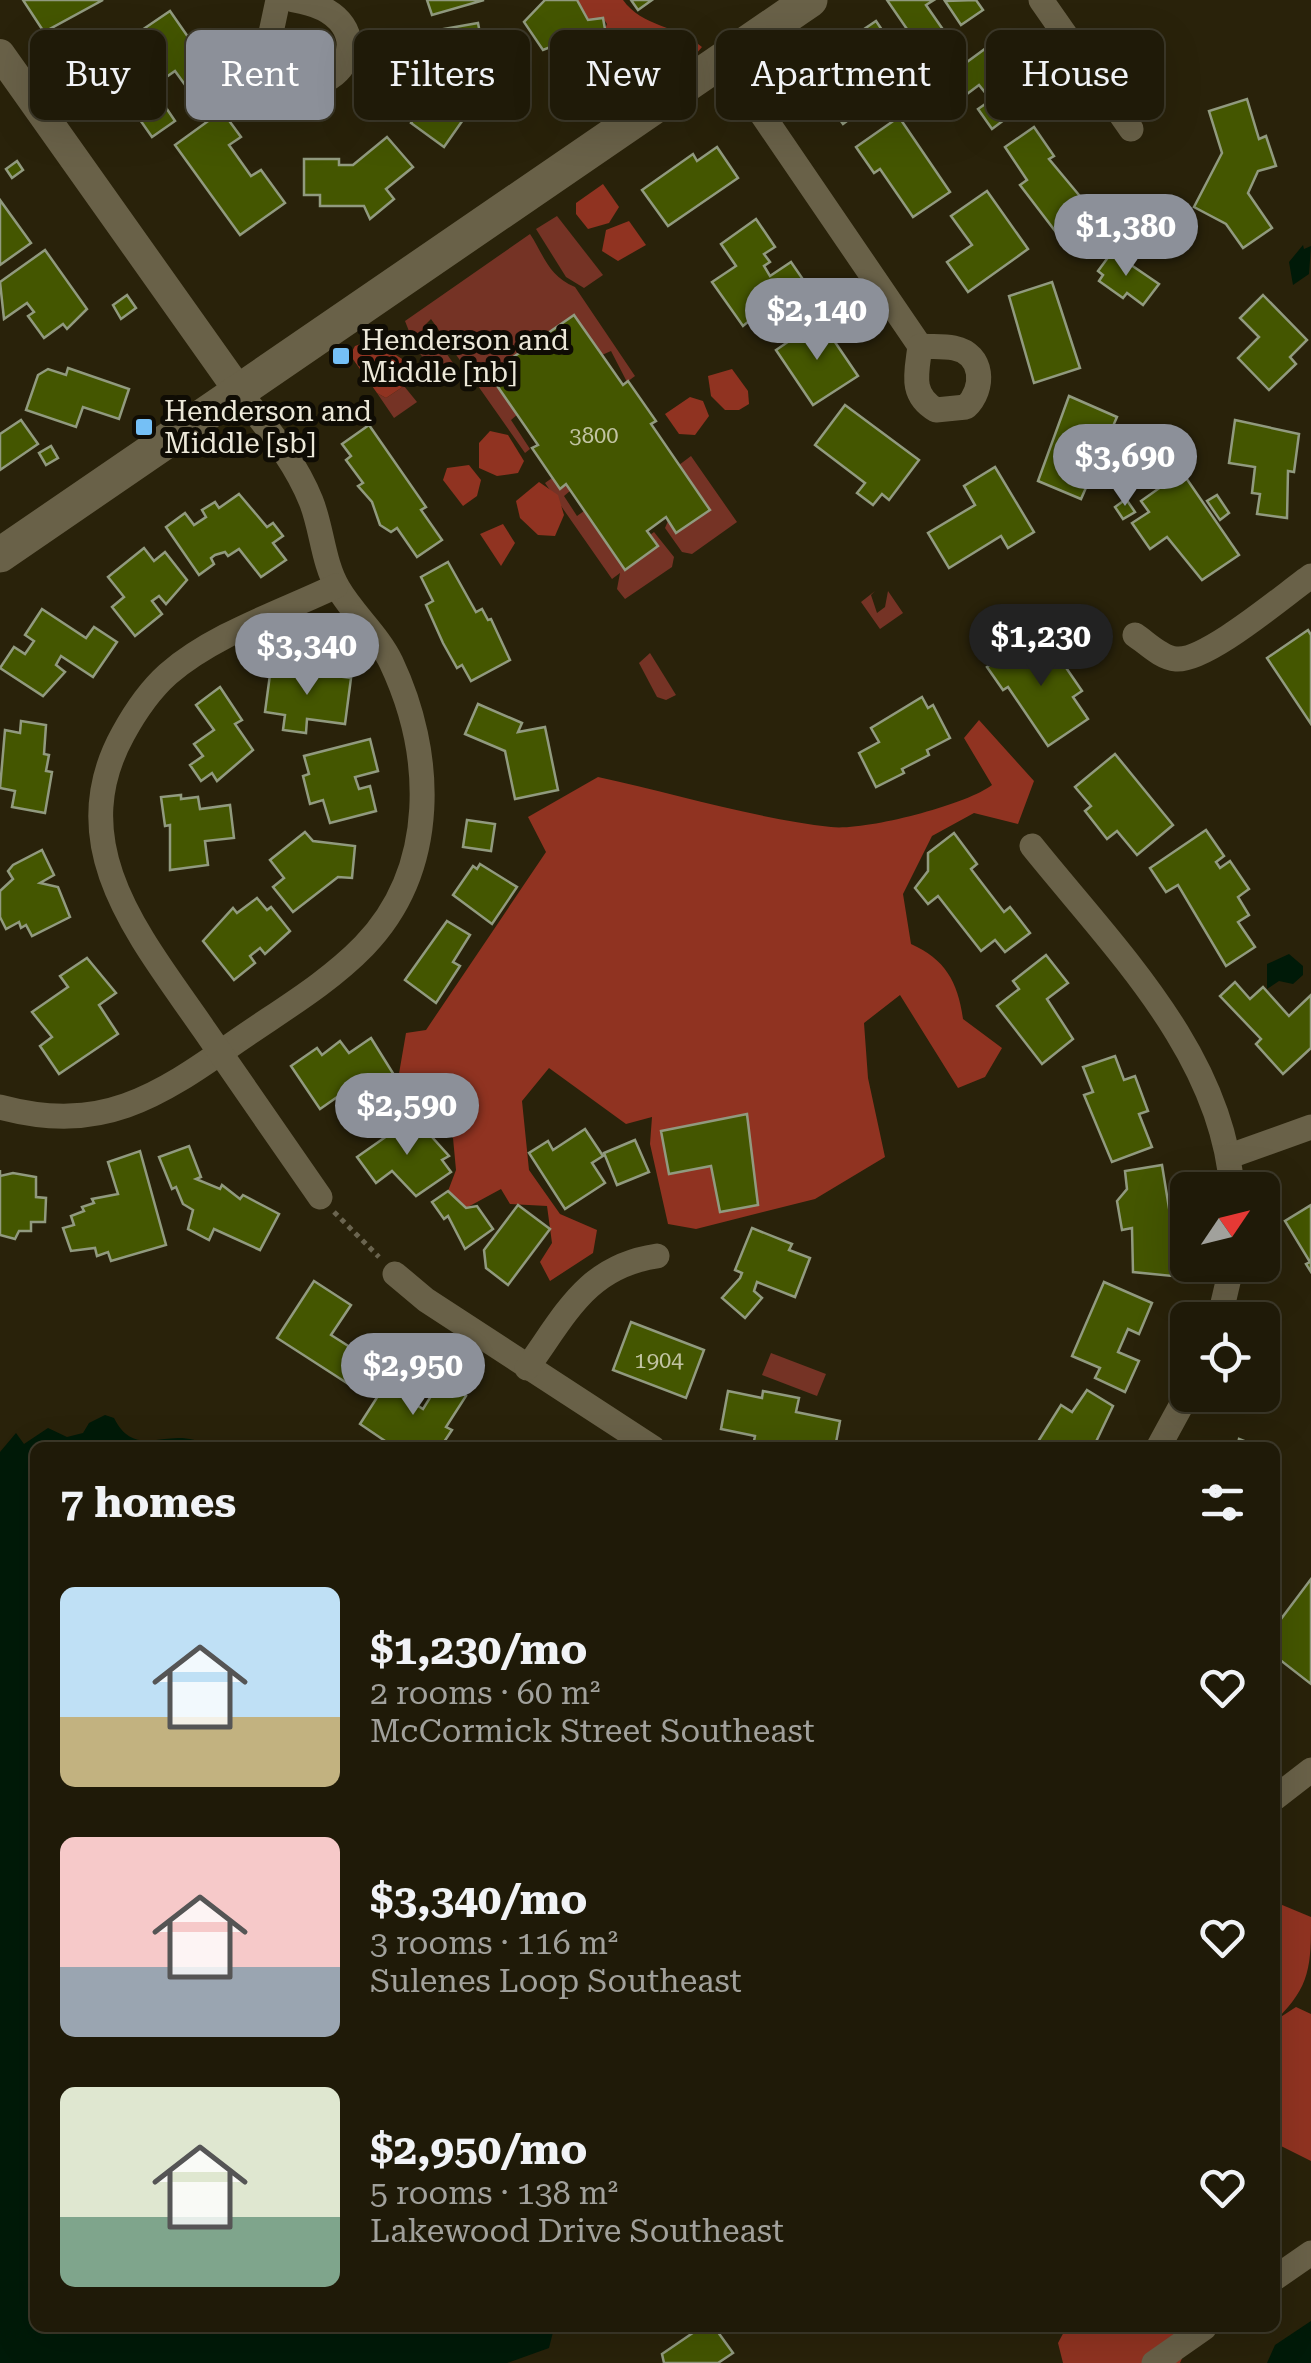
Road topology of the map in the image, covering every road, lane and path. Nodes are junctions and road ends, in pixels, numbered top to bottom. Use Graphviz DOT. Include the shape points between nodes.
graph roads {
  1 [pos="278,0"];
  2 [pos="294,0"];
  3 [pos="810,0"];
  4 [pos="1041,0"];
  5 [pos="767,30"];
  6 [pos="0,54"];
  7 [pos="716,66"];
  8 [pos="765,120"];
  9 [pos="1131,129"];
  10 [pos="920,346"];
  11 [pos="241,394"];
  12 [pos="0,555"];
  13 [pos="1311,576"];
  14 [pos="336,586"];
  15 [pos="1135,635"];
  16 [pos="1032,846"];
  17 [pos="220,1053"];
  18 [pos="0,1107"];
  19 [pos="1311,1126"];
  20 [pos="1230,1156"];
  21 [pos="1231,1172"];
  22 [pos="320,1197"];
  23 [pos="657,1256"];
  24 [pos="396,1274"];
  25 [pos="527,1368"];
  26 [pos="1178,1412"];
  27 [pos="643,1442"];
  28 [pos="1161,1442"];
  29 [pos="1311,1770"];
  30 [pos="1280,1794"];
  31 [pos="1311,2253"];
  32 [pos="1280,2275"];
  33 [pos="1198,2332"];
  34 [pos="1154,2363"];
  1 -- 2 [label="street" via="269,42 276,68 300,83 326,80 350,50 345,24 326,6"];
  3 -- 5 [label="main road"];
  4 -- 9 [label="street"];
  6 -- 11 [label="street"];
  7 -- 11 [label="main road"];
  8 -- 10 [label="street"];
  11 -- 12 [label="main road"];
  11 -- 14 [label="street" via="298,471"];
  13 -- 15 [label="street" via="1185,659 1172,659"];
  14 -- 17 [label="street" via="388,657 414,714 423,762 418,841 406,878 368,942"];
  14 -- 17 [label="street" via="169,673 136,708 106,764 100,818 106,870 129,921"];
  16 -- 20 [label="street" via="1156,1002 1215,1107"];
  17 -- 18 [label="street" via="126,1109 56,1119"];
  17 -- 22 [label="street"];
  19 -- 20 [label="street"];
  20 -- 21 [label="street"];
  22 -- 24 [label="path"];
  23 -- 25 [label="street" via="626,1261 588,1284"];
  24 -- 25 [label="street"];
  25 -- 27 [label="street"];
  26 -- 28 [label="street"];
  29 -- 30 [label="street"];
  31 -- 32 [label="street"];
  33 -- 34 [label="street"];
}
